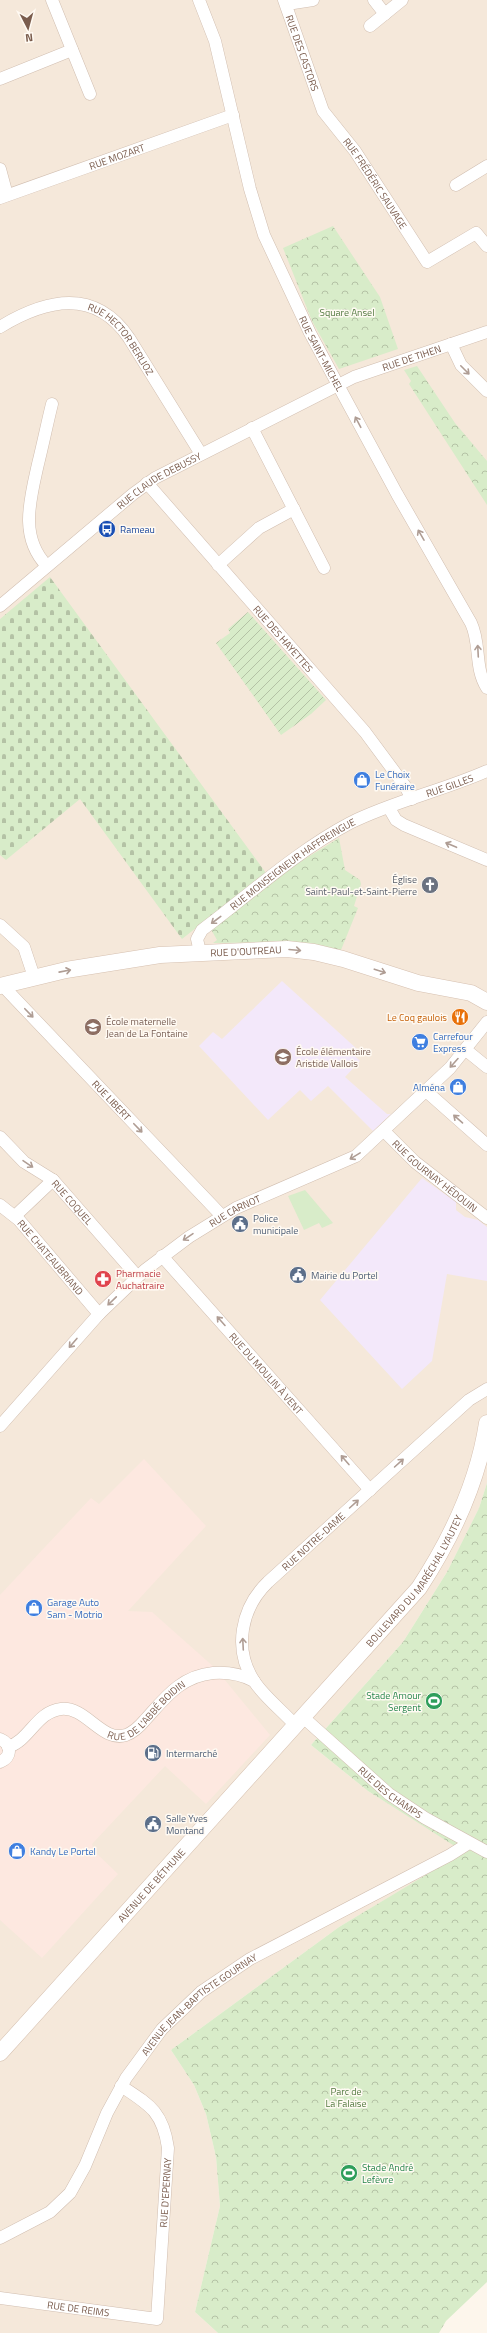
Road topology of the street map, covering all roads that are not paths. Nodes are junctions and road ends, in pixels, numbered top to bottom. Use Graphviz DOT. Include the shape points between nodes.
graph roads {
  1 [pos="52,0"];
  2 [pos="200,0"];
  3 [pos="374,0"];
  4 [pos="402,0"];
  5 [pos="305,1"];
  6 [pos="285,2"];
  7 [pos="385,14"];
  8 [pos="370,26"];
  9 [pos="72,50"];
  10 [pos="0,79"];
  11 [pos="90,94"];
  12 [pos="321,106"];
  13 [pos="233,115"];
  14 [pos="487,166"];
  15 [pos="0,169"];
  16 [pos="456,185"];
  17 [pos="3,197"];
  18 [pos="487,246"];
  19 [pos="0,327"];
  20 [pos="487,332"];
  21 [pos="451,344"];
  22 [pos="338,385"];
  23 [pos="487,391"];
  24 [pos="52,404"];
  25 [pos="252,428"];
  26 [pos="201,454"];
  27 [pos="148,483"];
  28 [pos="294,509"];
  29 [pos="218,565"];
  30 [pos="47,566"];
  31 [pos="324,568"];
  32 [pos="0,606"];
  33 [pos="487,688"];
  34 [pos="487,771"];
  35 [pos="412,799"];
  36 [pos="389,808"];
  37 [pos="487,860"];
  38 [pos="0,925"];
  39 [pos="200,952"];
  40 [pos="34,977"];
  41 [pos="1,985"];
  42 [pos="487,1002"];
  43 [pos="487,1022"];
  44 [pos="466,1050"];
  45 [pos="487,1067"];
  46 [pos="426,1091"];
  47 [pos="384,1131"];
  48 [pos="0,1137"];
  49 [pos="487,1145"];
  50 [pos="53,1180"];
  51 [pos="0,1205"];
  52 [pos="15,1216"];
  53 [pos="222,1216"];
  54 [pos="487,1218"];
  55 [pos="162,1256"];
  56 [pos="137,1276"];
  57 [pos="99,1314"];
  58 [pos="487,1389"];
  59 [pos="487,1424"];
  60 [pos="0,1426"];
  61 [pos="370,1490"];
  62 [pos="254,1681"];
  63 [pos="300,1722"];
  64 [pos="4,1743"];
  65 [pos="0,1762"];
  66 [pos="469,1843"];
  67 [pos="487,1852"];
  68 [pos="0,2053"];
  69 [pos="121,2086"];
  70 [pos="0,2238"];
  71 [pos="0,2298"];
  72 [pos="157,2319"];
  1 -- 9 [label="street"];
  2 -- 13 [label="street, RUE SAINT-MICHEL" via="215,41"];
  3 -- 7 [label="street"];
  4 -- 7 [label="street"];
  5 -- 6 [label="street"];
  6 -- 12 [label="street, RUE DES CASTORS"];
  7 -- 8 [label="street"];
  9 -- 10 [label="street"];
  9 -- 11 [label="street"];
  12 -- 18 [label="street, RUE FRÉDÉRIC SAUVAGE" via="326,116 355,151 427,262 476,233"];
  13 -- 17 [label="street, RUE MOZART"];
  13 -- 22 [label="street, RUE SAINT-MICHEL" via="261,225 308,328"];
  14 -- 16 [label="street"];
  15 -- 17 [label="street"];
  19 -- 26 [label="street, RUE HECTOR BERLIOZ" via="33,309 57,303 84,305 108,316 130,338"];
  20 -- 21 [label="street, RUE DE TIHEN"];
  21 -- 22 [label="street, RUE DE TIHEN" via="370,370"];
  21 -- 23 [label="street, one-way" via="461,365"];
  22 -- 25 [label="street, RUE CLAUDE DEBUSSY"];
  33 -- 22 [label="street, RUE SAINT-MICHEL, one-way" via="480,672 477,638 471,623"];
  24 -- 30 [label="street" via="28,517 33,544"];
  25 -- 26 [label="street, RUE CLAUDE DEBUSSY"];
  25 -- 28 [label="street"];
  26 -- 27 [label="street, RUE CLAUDE DEBUSSY"];
  27 -- 29 [label="street, RUE DES HAYETTES"];
  27 -- 30 [label="street, RUE CLAUDE DEBUSSY"];
  28 -- 29 [label="street" via="259,528"];
  28 -- 31 [label="street"];
  29 -- 35 [label="street, RUE DES HAYETTES" via="365,732"];
  30 -- 32 [label="street, RUE CLAUDE DEBUSSY"];
  34 -- 35 [label="street, RUE GILLES" via="446,789"];
  35 -- 36 [label="street, RUE MONSEIGNEUR HAFFREINGUE"];
  37 -- 36 [label="street, one-way" via="400,823"];
  36 -- 39 [label="street, RUE MONSEIGNEUR HAFFREINGUE, one-way" via="337,831 258,887 199,933 197,939"];
  38 -- 40 [label="street" via="24,947"];
  40 -- 39 [label="street, RUE D'OUTREAU, one-way" via="135,959"];
  39 -- 42 [label="street, RUE D'OUTREAU, one-way" via="279,949 314,952 418,983 471,993"];
  40 -- 41 [label="street, RUE D'OUTREAU"];
  41 -- 53 [label="street, RUE LIBERT, one-way"];
  43 -- 44 [label="street, RUE CARNOT"];
  44 -- 45 [label="street"];
  44 -- 46 [label="street, RUE CARNOT, one-way"];
  46 -- 47 [label="street, RUE CARNOT"];
  49 -- 46 [label="street, one-way"];
  47 -- 53 [label="street, RUE CARNOT, one-way" via="356,1156 257,1197"];
  47 -- 54 [label="street, RUE GOURNAY HÉDOUIN" via="416,1162"];
  48 -- 50 [label="street, RUE COQUEL, one-way" via="24,1162"];
  50 -- 52 [label="street"];
  50 -- 56 [label="street, RUE COQUEL"];
  51 -- 52 [label="street, RUE CHATEAUBRIAND"];
  52 -- 57 [label="street, RUE CHATEAUBRIAND"];
  53 -- 55 [label="street, RUE CARNOT, one-way"];
  55 -- 56 [label="street, RUE CARNOT"];
  61 -- 55 [label="street, RUE DU MOULIN À VENT, one-way"];
  56 -- 57 [label="street, RUE CARNOT, one-way"];
  57 -- 60 [label="street, RUE CARNOT, one-way"];
  61 -- 58 [label="street, RUE NOTRE-DAME, one-way" via="469,1400"];
  59 -- 63 [label="street, BOULEVARD DU MARÉCHAL LYAUTEY" via="474,1476 439,1558 429,1574 410,1599"];
  62 -- 61 [label="street, RUE NOTRE-DAME, one-way" via="246,1662 243,1641 245,1616 251,1602 268,1582"];
  62 -- 63 [label="street, RUE NOTRE-DAME"];
  62 -- 64 [label="street, RUE DE L'ABBÉ BOIDIN" via="227,1673 195,1676 176,1686 135,1730 121,1736 109,1733 73,1710 55,1710 40,1718 18,1742"];
  63 -- 66 [label="street, RUE DES CHAMPS" via="389,1794"];
  63 -- 68 [label="street, AVENUE DE BÉTHUNE"];
  64 -- 65 [label="street" via="7,1757"];
  66 -- 67 [label="street, RUE DES CHAMPS"];
  66 -- 69 [label="street, AVENUE JEAN-BAPTISTE GOURNAY" via="224,1975 167,2023"];
  69 -- 70 [label="street, AVENUE JEAN-BAPTISTE GOURNAY" via="70,2193 50,2212"];
  69 -- 72 [label="street, RUE D'EPERNAY" via="157,2112 163,2124 168,2148"];
  71 -- 72 [label="street, RUE DE REIMS"];
}
